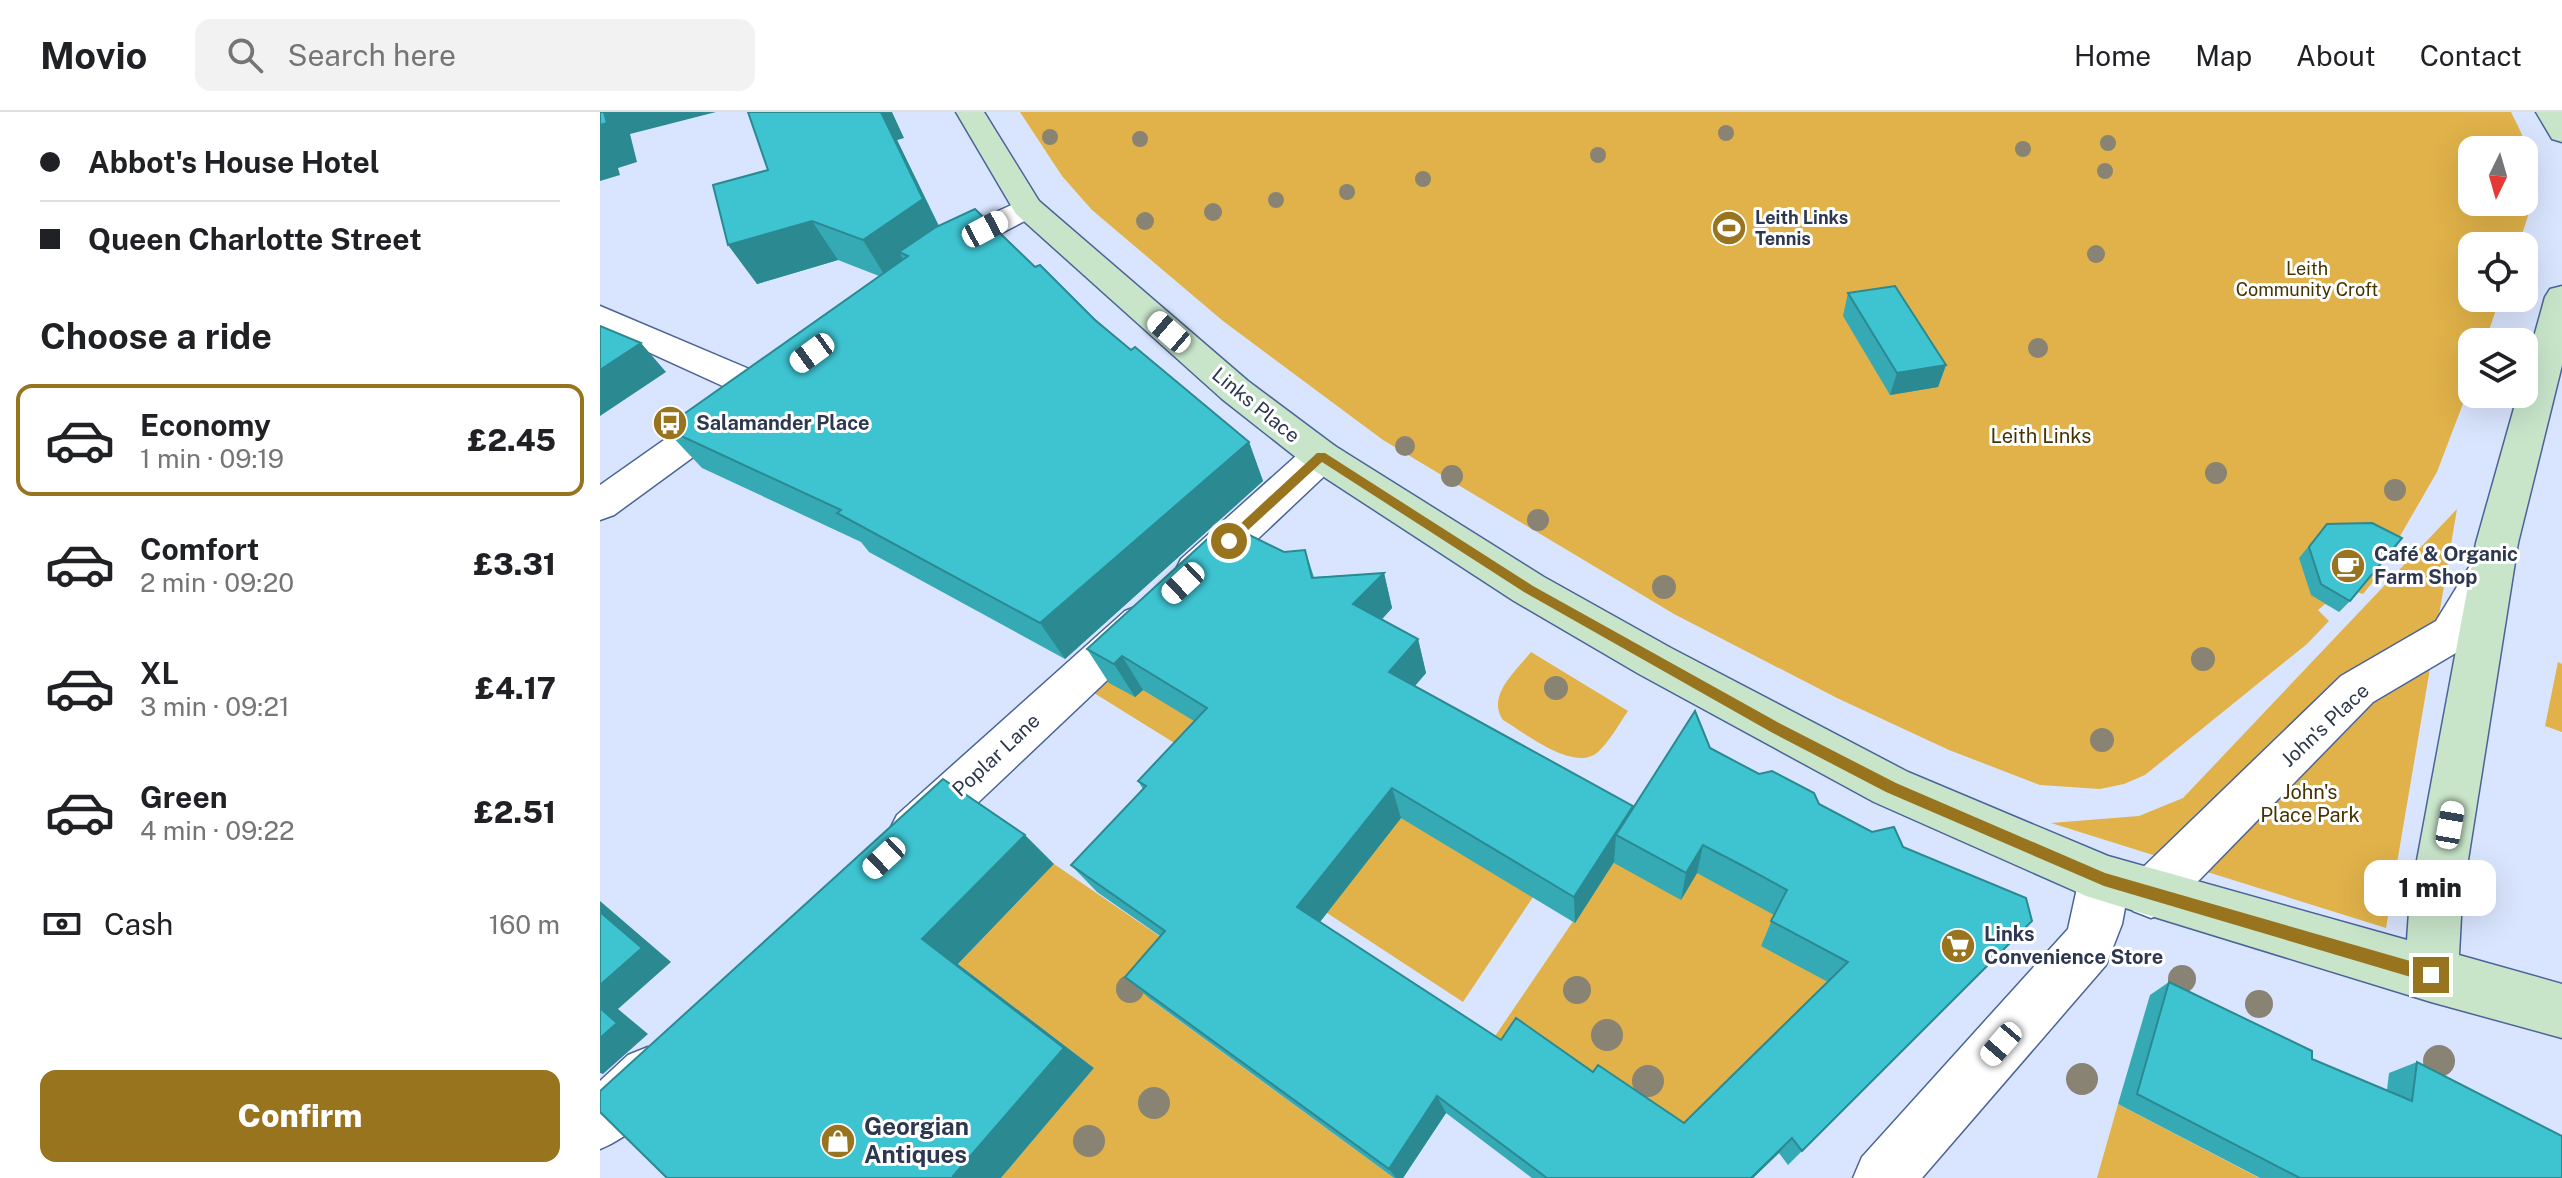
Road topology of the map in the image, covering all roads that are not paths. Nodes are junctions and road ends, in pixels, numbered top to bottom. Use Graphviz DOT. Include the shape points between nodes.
graph roads {
  1 [pos="970,112"];
  2 [pos="2550,112"];
  3 [pos="2562,133"];
  4 [pos="1020,198"];
  5 [pos="911,282"];
  6 [pos="2562,297"];
  7 [pos="600,317"];
  8 [pos="1321,456"];
  9 [pos="600,505"];
  10 [pos="2495,560"];
  11 [pos="886,856"];
  12 [pos="2127,886"];
  13 [pos="2431,975"];
  14 [pos="2562,1011"];
  15 [pos="679,1047"];
  16 [pos="600,1120"];
  17 [pos="1883,1178"];
  1 -- 4 [label="street, Links Place"];
  2 -- 3 [label="street"];
  4 -- 5 [label="street"];
  4 -- 8 [label="street, Links Place" via="1235,390"];
  6 -- 10 [label="street, John's Place"];
  7 -- 9 [label="street" via="775,380"];
  8 -- 11 [label="street, Poplar Lane"];
  8 -- 12 [label="street, Links Place" via="1529,589 1776,728 1891,787"];
  10 -- 12 [label="street, John's Place" via="2451,634 2357,689"];
  10 -- 13 [label="street, John's Place" via="2436,898"];
  12 -- 13 [label="street, Links Place"];
  12 -- 17 [label="street" via="2096,924 2087,947"];
  13 -- 14 [label="street, Links Place"];
  15 -- 16 [label="street"];
}
